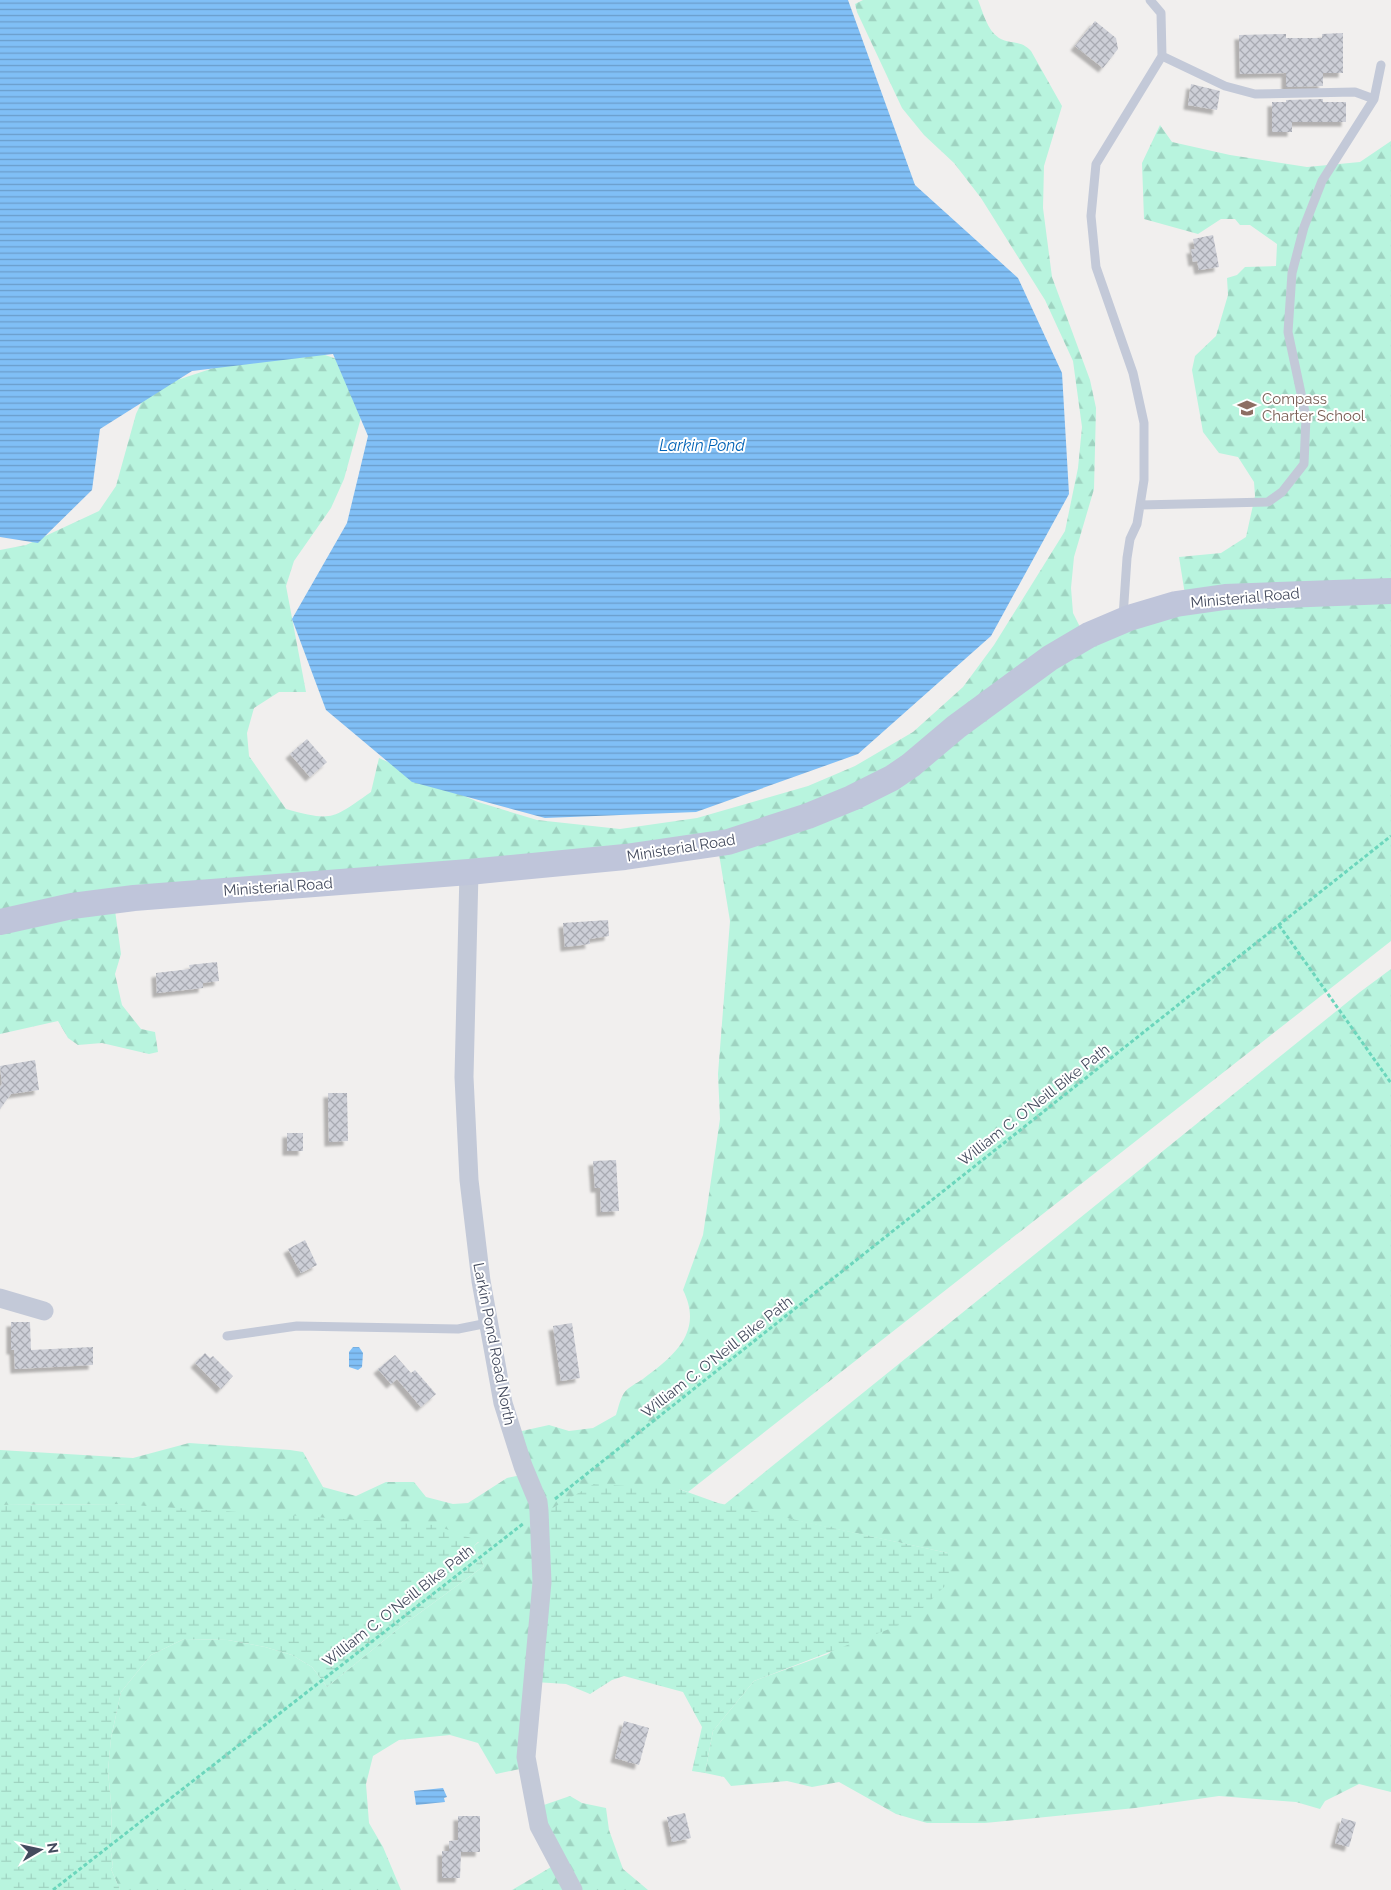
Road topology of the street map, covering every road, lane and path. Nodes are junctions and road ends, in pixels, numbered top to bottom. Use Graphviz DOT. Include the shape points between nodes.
graph roads {
  1 [pos="1150,0"];
  2 [pos="1162,56"];
  3 [pos="1381,65"];
  4 [pos="1374,99"];
  5 [pos="1140,505"];
  6 [pos="1391,591"];
  7 [pos="1123,620"];
  8 [pos="1391,836"];
  9 [pos="469,872"];
  10 [pos="0,922"];
  11 [pos="1279,925"];
  12 [pos="1391,1083"];
  13 [pos="0,1298"];
  14 [pos="44,1311"];
  15 [pos="488,1323"];
  16 [pos="228,1336"];
  17 [pos="539,1511"];
  18 [pos="53,1890"];
  19 [pos="574,1890"];
  1 -- 2 [label="lane" via="1161,13"];
  2 -- 4 [label="lane" via="1225,86 1255,94 1355,92"];
  2 -- 5 [label="lane" via="1096,164 1091,198 1096,267 1133,373 1144,423 1144,480"];
  3 -- 4 [label="lane"];
  4 -- 5 [label="lane" via="1322,180 1304,227 1292,273 1288,332 1306,417 1304,464 1282,492 1268,502"];
  5 -- 7 [label="lane" via="1127,558"];
  6 -- 7 [label="main road, Ministerial Road" via="1225,597 1176,604"];
  7 -- 9 [label="main road, Ministerial Road" via="1050,658 892,778 808,816 728,842 625,857"];
  8 -- 11 [label="path, William C. O'Neill Bike Path"];
  9 -- 10 [label="main road, Ministerial Road" via="134,898 72,906"];
  9 -- 15 [label="street, Larkin Pond Road North" via="464,1077 469,1180"];
  11 -- 12 [label="path"];
  11 -- 17 [label="path, William C. O'Neill Bike Path"];
  13 -- 14 [label="street"];
  15 -- 16 [label="lane" via="458,1329 297,1326"];
  15 -- 17 [label="street, Larkin Pond Road North" via="503,1403"];
  17 -- 18 [label="path, William C. O'Neill Bike Path"];
  17 -- 19 [label="street, Larkin Pond Road North" via="542,1582 526,1756 539,1826"];
}
